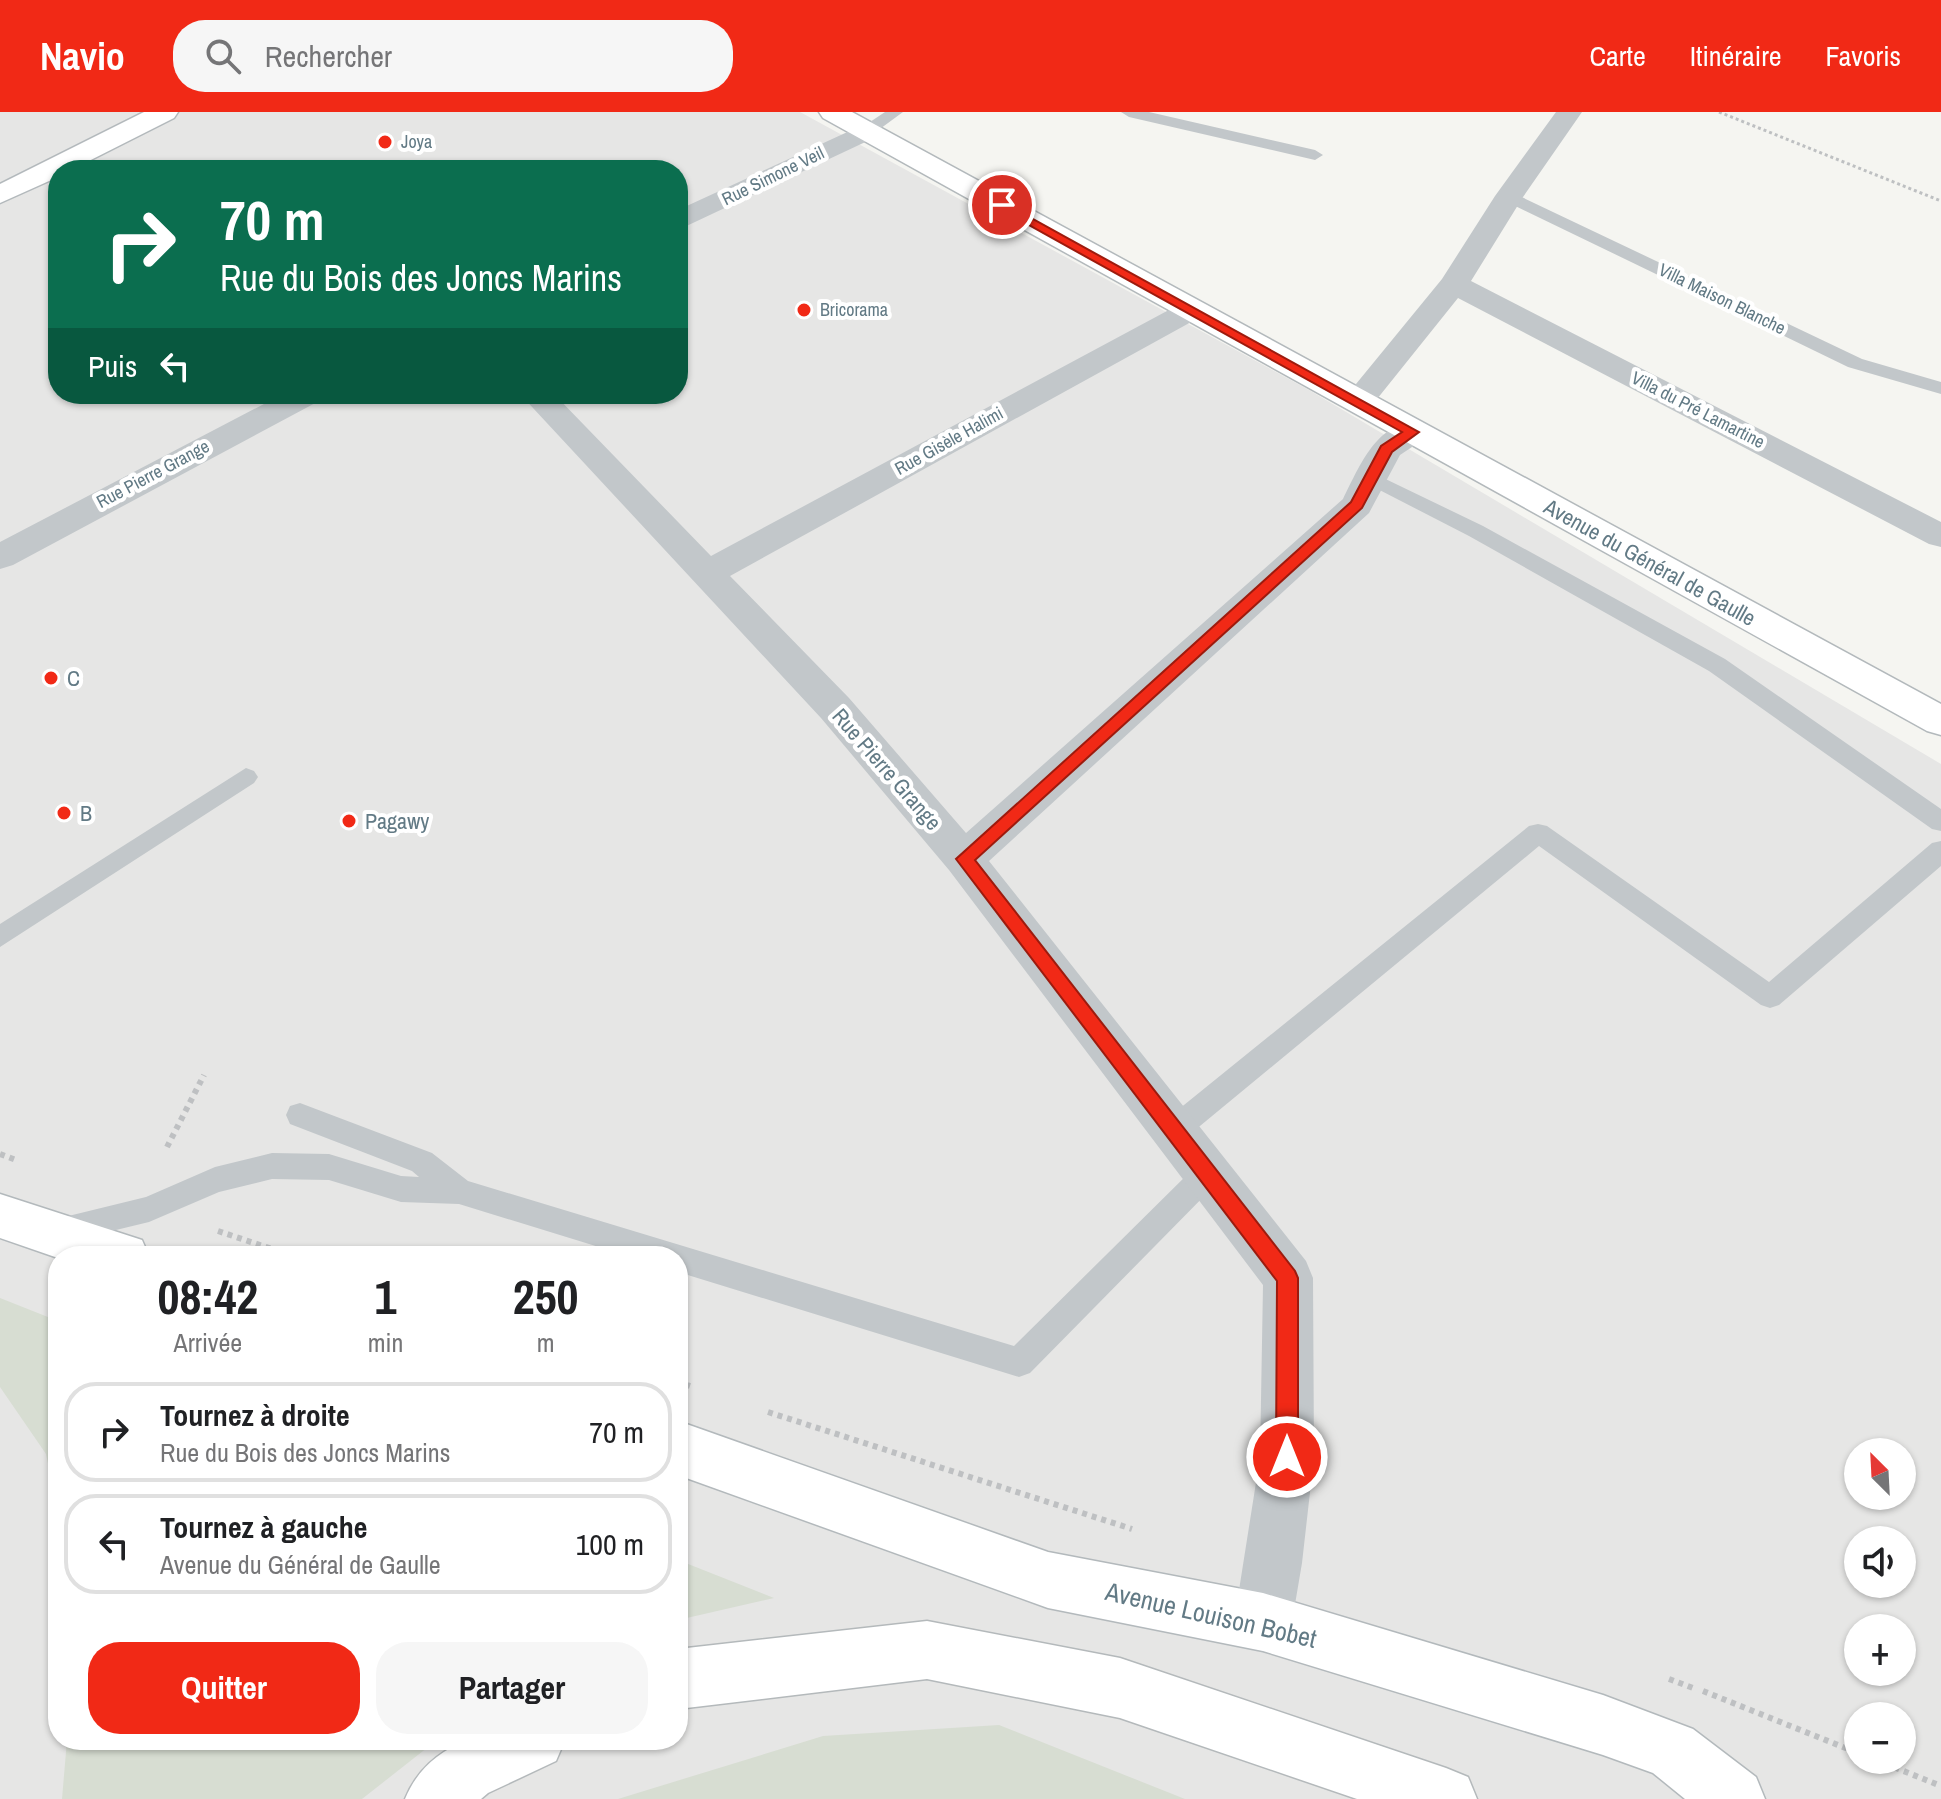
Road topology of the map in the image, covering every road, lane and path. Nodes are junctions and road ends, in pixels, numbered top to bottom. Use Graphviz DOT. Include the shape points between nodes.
graph roads {
  1 [pos="125,112"];
  2 [pos="165,112"];
  3 [pos="832,112"];
  4 [pos="895,112"];
  5 [pos="1129,112"];
  6 [pos="1719,112"];
  7 [pos="1564,113"];
  8 [pos="867,131"];
  9 [pos="1315,155"];
  10 [pos="70,160"];
  11 [pos="48,171"];
  12 [pos="0,174"];
  13 [pos="0,195"];
  14 [pos="1509,196"];
  15 [pos="1941,201"];
  16 [pos="688,216"];
  17 [pos="1454,284"];
  18 [pos="1191,310"];
  19 [pos="1941,388"];
  20 [pos="1358,402"];
  21 [pos="289,404"];
  22 [pos="546,404"];
  23 [pos="1412,432"];
  24 [pos="1371,478"];
  25 [pos="1941,536"];
  26 [pos="0,557"];
  27 [pos="708,573"];
  28 [pos="1941,721"];
  29 [pos="246,777"];
  30 [pos="1941,822"];
  31 [pos="964,859"];
  32 [pos="1936,863"];
  33 [pos="0,937"];
  34 [pos="204,1075"];
  35 [pos="300,1115"];
  36 [pos="1173,1131"];
  37 [pos="167,1147"];
  38 [pos="1207,1174"];
  39 [pos="459,1191"];
  40 [pos="0,1216"];
  41 [pos="50,1232"];
  42 [pos="93,1246"];
  43 [pos="639,1246"];
  44 [pos="688,1261"];
  45 [pos="688,1452"];
  46 [pos="1263,1622"];
  47 [pos="688,1678"];
  48 [pos="513,1750"];
  49 [pos="1911,1774"];
  50 [pos="1941,1786"];
  51 [pos="436,1799"];
  52 [pos="1446,1799"];
  53 [pos="1734,1799"];
  1 -- 12 [label="main road"];
  2 -- 10 [label="main road"];
  3 -- 8 [label="main road, Avenue du Général de Gaulle"];
  4 -- 8 [label="lane"];
  5 -- 9 [label="lane"];
  6 -- 15 [label="path"];
  7 -- 14 [label="street"];
  8 -- 16 [label="street, Rue Simone Veil"];
  8 -- 18 [label="main road, Avenue du Général de Gaulle"];
  11 -- 13 [label="main road"];
  14 -- 17 [label="street"];
  14 -- 19 [label="lane, Villa Maison Blanche" via="1855,363"];
  17 -- 20 [label="street"];
  17 -- 25 [label="street, Villa du Pré Lamartine"];
  18 -- 20 [label="main road, Avenue du Général de Gaulle"];
  18 -- 27 [label="street, Rue Gisèle Halimi"];
  20 -- 23 [label="main road, Avenue du Général de Gaulle"];
  21 -- 26 [label="street, Rue Pierre Grange"];
  22 -- 27 [label="street, Rue Pierre Grange"];
  23 -- 24 [label="street" via="1386,449"];
  23 -- 28 [label="main road, Avenue du Général de Gaulle"];
  24 -- 30 [label="lane" via="1717,665"];
  24 -- 31 [label="street" via="1357,505"];
  27 -- 31 [label="street, Rue Pierre Grange" via="835,708"];
  29 -- 33 [label="lane"];
  31 -- 36 [label="street, Rue Pierre Grange"];
  32 -- 36 [label="lane" via="1770,997 1538,833"];
  34 -- 37 [label="path"];
  35 -- 39 [label="lane" via="422,1162"];
  36 -- 38 [label="street, Rue Pierre Grange"];
  38 -- 44 [label="lane" via="1019,1362"];
  38 -- 46 [label="street, Rue Pierre Grange" via="1288,1278 1287,1457"];
  39 -- 41 [label="lane" via="401,1189 329,1167 272,1166 215,1180 149,1209"];
  39 -- 43 [label="lane"];
  40 -- 41 [label="main road"];
  41 -- 42 [label="main road"];
  45 -- 46 [label="main road, Avenue Louison Bobet" via="1048,1580"];
  46 -- 53 [label="main road, Avenue Louison Bobet" via="1672,1750"];
  47 -- 52 [label="main road" via="927,1650 1120,1688"];
  48 -- 51 [label="main road" via="466,1771"];
  49 -- 50 [label="path"];
}
